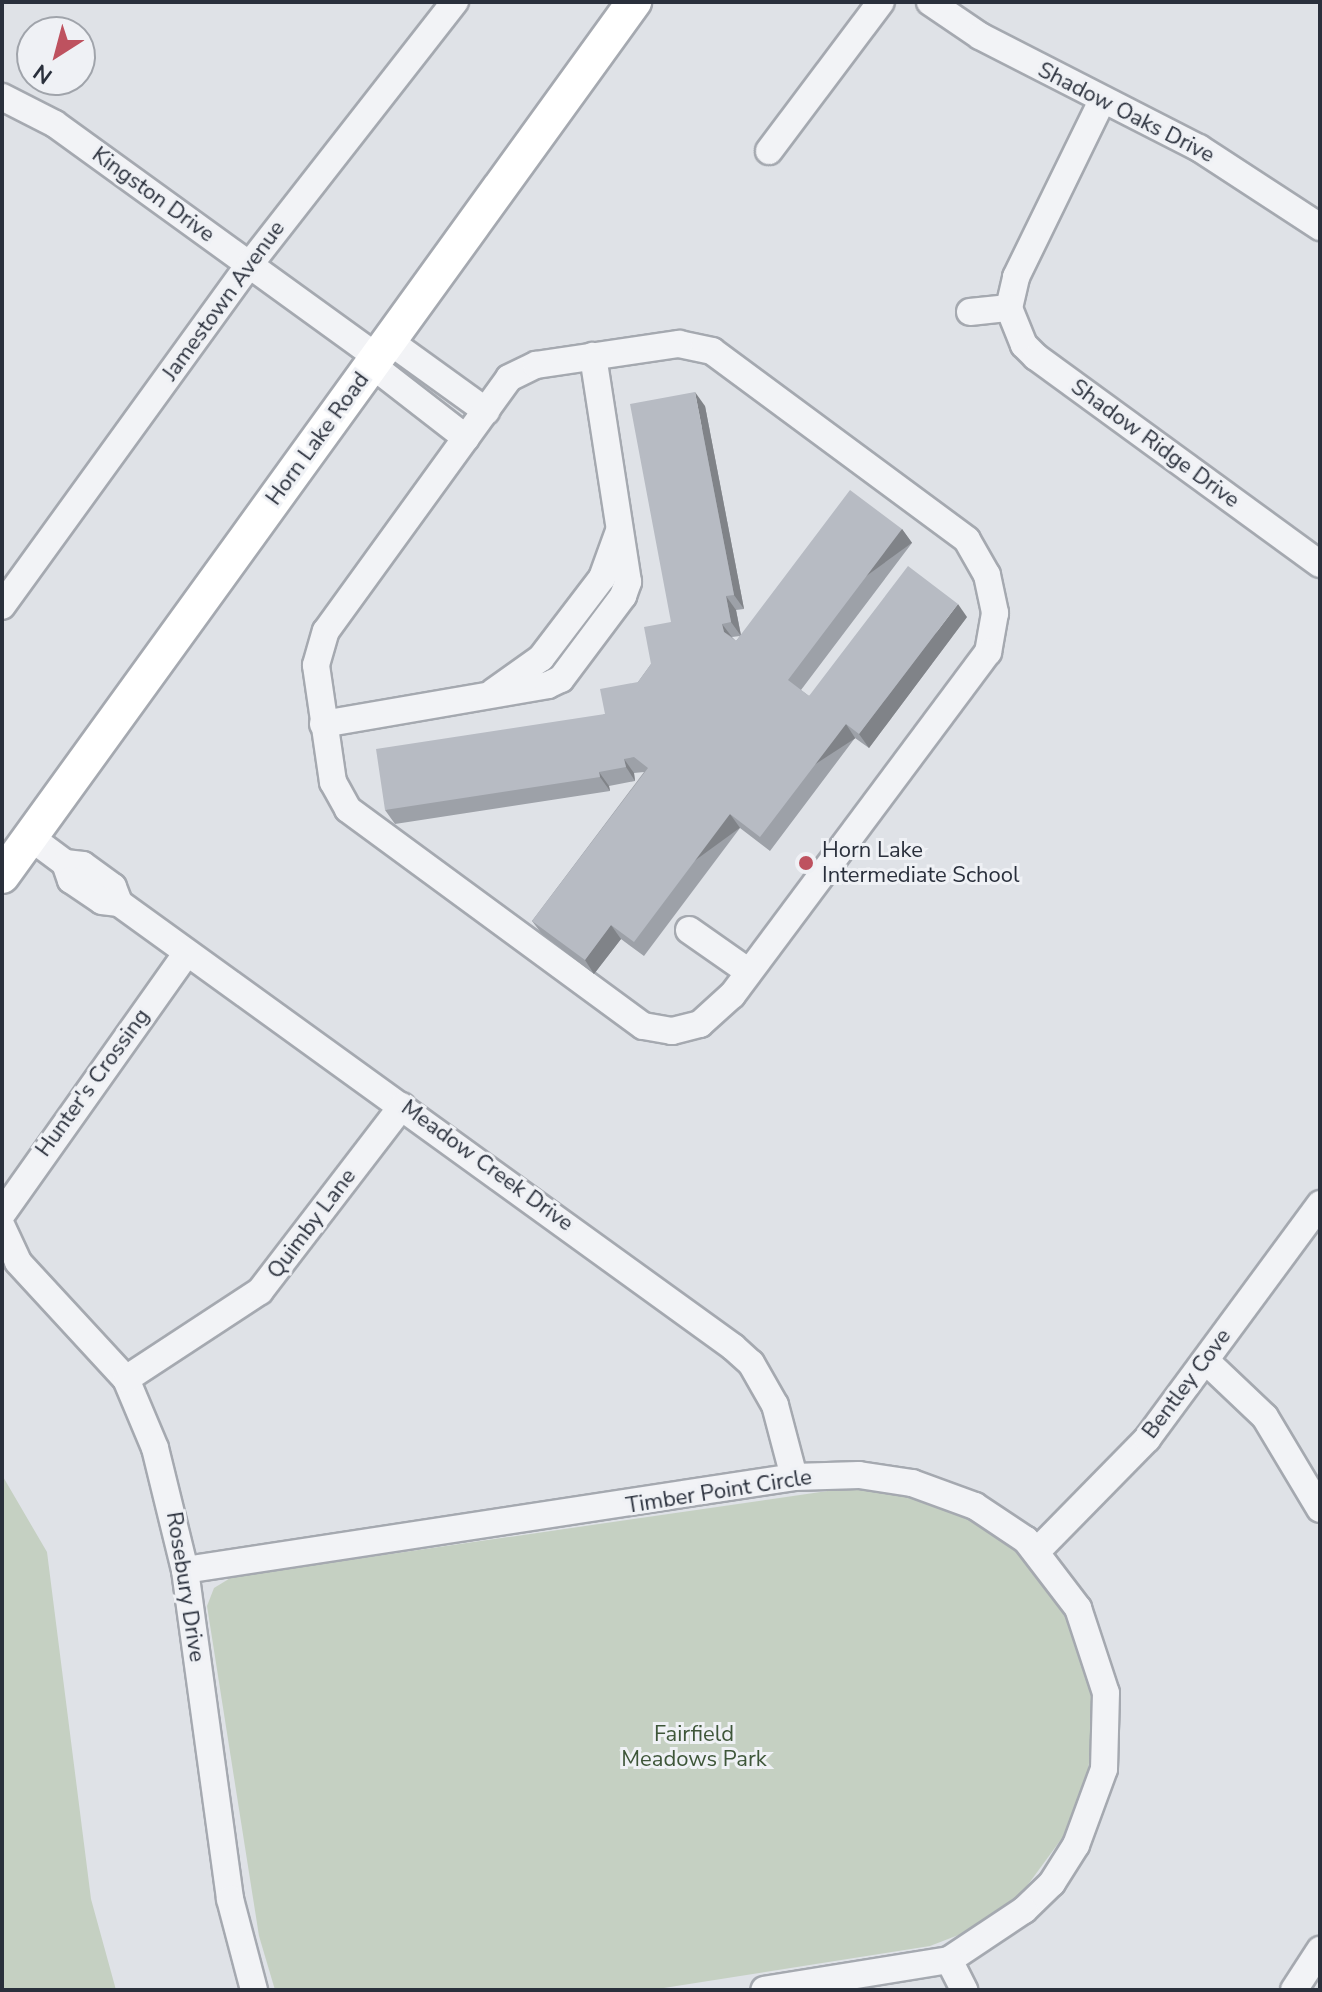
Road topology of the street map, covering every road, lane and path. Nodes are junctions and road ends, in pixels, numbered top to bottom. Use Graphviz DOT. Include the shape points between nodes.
graph roads {
  1 [pos="455,2"];
  2 [pos="634,2"];
  3 [pos="881,2"];
  4 [pos="930,2"];
  5 [pos="2,97"];
  6 [pos="1102,101"];
  7 [pos="769,151"];
  8 [pos="1320,227"];
  9 [pos="250,264"];
  10 [pos="1009,308"];
  11 [pos="970,312"];
  12 [pos="379,354"];
  13 [pos="593,356"];
  14 [pos="486,411"];
  15 [pos="466,438"];
  16 [pos="1320,564"];
  17 [pos="2,606"];
  18 [pos="323,724"];
  19 [pos="30,837"];
  20 [pos="2,876"];
  21 [pos="689,930"];
  22 [pos="187,953"];
  23 [pos="749,972"];
  24 [pos="402,1106"];
  25 [pos="1320,1204"];
  26 [pos="2,1214"];
  27 [pos="2,1227"];
  28 [pos="3,1233"];
  29 [pos="1206,1361"];
  30 [pos="126,1379"];
  31 [pos="794,1477"];
  32 [pos="1320,1509"];
  33 [pos="1038,1550"];
  34 [pos="185,1570"];
  35 [pos="1320,1950"];
  36 [pos="949,1960"];
  37 [pos="254,1990"];
  38 [pos="764,1990"];
  39 [pos="964,1990"];
  40 [pos="1294,1990"];
  1 -- 9 [label="street, Jamestown Avenue"];
  2 -- 12 [label="main road, Horn Lake Road"];
  3 -- 7 [label="street"];
  4 -- 6 [label="street, Shadow Oaks Drive" via="980,36"];
  5 -- 9 [label="street, Kingston Drive" via="55,124"];
  6 -- 8 [label="street, Shadow Oaks Drive" via="1199,148"];
  6 -- 10 [label="street" via="1016,277"];
  9 -- 12 [label="street, Kingston Drive"];
  9 -- 17 [label="street, Jamestown Avenue"];
  10 -- 11 [label="street"];
  10 -- 16 [label="street, Shadow Ridge Drive" via="1019,337 1036,357"];
  12 -- 14 [label="street"];
  12 -- 15 [label="street"];
  12 -- 19 [label="main road, Horn Lake Road"];
  13 -- 14 [label="street" via="522,370"];
  13 -- 18 [label="street" via="620,529 602,578 541,658 487,696"];
  13 -- 23 [label="street" via="679,344 712,351 967,540 992,594 988,652"];
  14 -- 15 [label="street"];
  15 -- 18 [label="street" via="326,631 316,665"];
  18 -- 23 [label="street" via="333,782 358,819 643,1026 672,1031 700,1024"];
  19 -- 20 [label="main road, Horn Lake Road"];
  19 -- 22 [label="street, Meadow Creek Drive" via="65,863 83,865 113,887 119,903"];
  21 -- 23 [label="street"];
  22 -- 24 [label="street, Meadow Creek Drive"];
  22 -- 26 [label="street, Hunter's Crossing"];
  24 -- 30 [label="street, Quimby Lane" via="260,1291"];
  24 -- 31 [label="street, Meadow Creek Drive" via="742,1355 775,1405"];
  25 -- 29 [label="street, Bentley Cove"];
  27 -- 28 [label="street"];
  28 -- 30 [label="street, Rosebury Drive" via="18,1262"];
  29 -- 32 [label="street" via="1265,1417"];
  29 -- 33 [label="street, Bentley Cove" via="1121,1470"];
  30 -- 34 [label="street, Rosebury Drive" via="171,1499"];
  31 -- 33 [label="street, Timber Point Circle" via="859,1475 935,1489 997,1519"];
  31 -- 34 [label="street, Timber Point Circle"];
  33 -- 36 [label="street, Timber Point Circle" via="1078,1608 1092,1640 1106,1693 1104,1769 1088,1819 1052,1883 983,1942"];
  34 -- 37 [label="street, Rosebury Drive" via="230,1899"];
  35 -- 40 [label="street"];
  36 -- 38 [label="street, Timber Point Circle"];
  36 -- 39 [label="street"];
}
